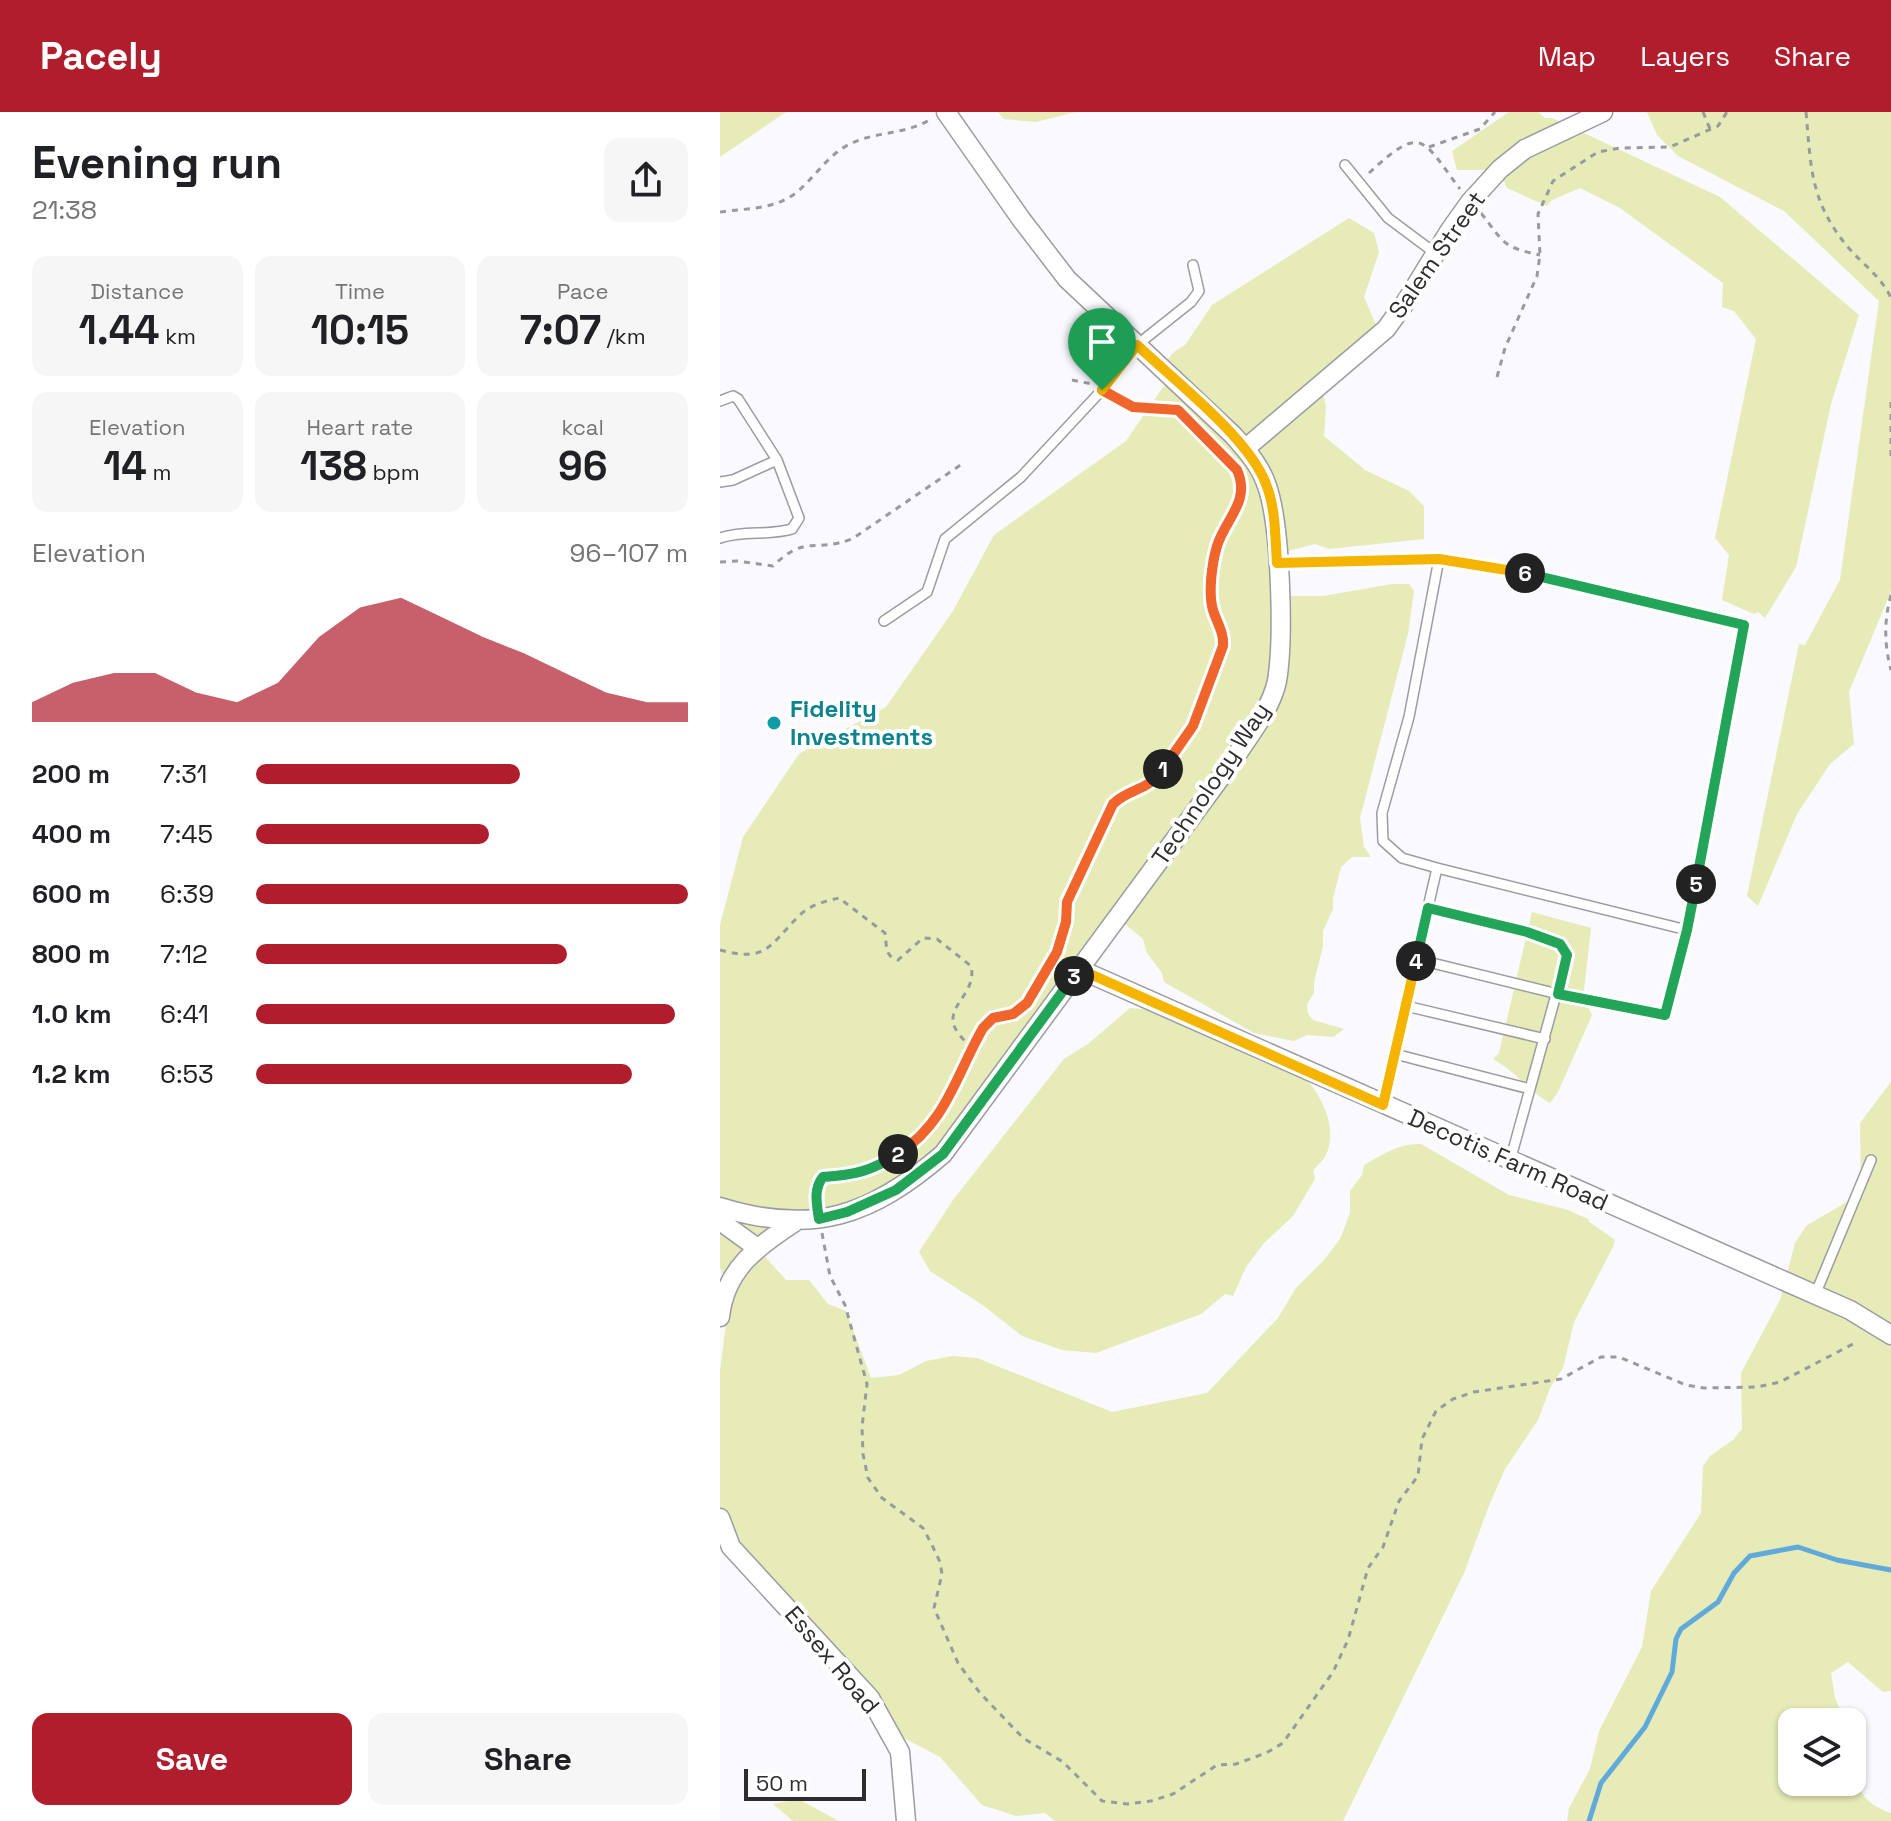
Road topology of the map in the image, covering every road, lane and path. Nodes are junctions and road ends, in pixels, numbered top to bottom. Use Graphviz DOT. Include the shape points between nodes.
graph roads {
  1 [pos="943,112"];
  2 [pos="1495,112"];
  3 [pos="1603,112"];
  4 [pos="1703,112"];
  5 [pos="1727,112"];
  6 [pos="1806,112"];
  7 [pos="1710,129"];
  8 [pos="1429,147"];
  9 [pos="1345,165"];
  10 [pos="1358,184"];
  11 [pos="1470,202"];
  12 [pos="720,212"];
  13 [pos="1435,253"];
  14 [pos="1540,255"];
  15 [pos="1193,265"];
  16 [pos="1891,298"];
  17 [pos="1137,345"];
  18 [pos="1497,377"];
  19 [pos="1072,380"];
  20 [pos="1102,390"];
  21 [pos="720,401"];
  22 [pos="1891,402"];
  23 [pos="1246,448"];
  24 [pos="1891,458"];
  25 [pos="777,460"];
  26 [pos="962,464"];
  27 [pos="720,482"];
  28 [pos="720,538"];
  29 [pos="1439,559"];
  30 [pos="720,562"];
  31 [pos="1277,563"];
  32 [pos="1891,595"];
  33 [pos="884,621"];
  34 [pos="1891,670"];
  35 [pos="1437,868"];
  36 [pos="1428,908"];
  37 [pos="1687,930"];
  38 [pos="720,950"];
  39 [pos="1416,959"];
  40 [pos="1079,969"];
  41 [pos="1558,994"];
  42 [pos="1406,1006"];
  43 [pos="1545,1039"];
  44 [pos="972,1047"];
  45 [pos="1395,1054"];
  46 [pos="1530,1089"];
  47 [pos="1383,1105"];
  48 [pos="1871,1160"];
  49 [pos="1510,1161"];
  50 [pos="720,1207"];
  51 [pos="819,1219"];
  52 [pos="720,1221"];
  53 [pos="795,1222"];
  54 [pos="756,1247"];
  55 [pos="1815,1295"];
  56 [pos="720,1304"];
  57 [pos="1891,1335"];
  58 [pos="1855,1343"];
  59 [pos="720,1518"];
  60 [pos="906,1821"];
  1 -- 12 [label="path" via="928,122 848,145 782,201"];
  1 -- 17 [label="street, Technology Way" via="1067,279"];
  2 -- 8 [label="path" via="1480,129"];
  3 -- 11 [label="street, Salem Street" via="1525,149"];
  4 -- 7 [label="path"];
  5 -- 7 [label="path"];
  6 -- 16 [label="path" via="1815,194 1848,248"];
  7 -- 14 [label="path" via="1670,147 1598,152 1553,181 1538,214"];
  8 -- 10 [label="path" via="1402,146"];
  8 -- 11 [label="path"];
  9 -- 10 [label="lane"];
  10 -- 13 [label="lane" via="1388,218"];
  11 -- 13 [label="street, Salem Street"];
  11 -- 14 [label="path" via="1505,245"];
  13 -- 23 [label="street, Salem Street" via="1386,329"];
  14 -- 18 [label="path" via="1532,293"];
  15 -- 17 [label="lane" via="1199,291"];
  17 -- 20 [label="lane"];
  17 -- 23 [label="street, Technology Way"];
  19 -- 20 [label="path"];
  20 -- 33 [label="lane" via="1021,477 945,539 927,592"];
  20 -- 44 [label="path" via="1133,407 1178,410 1242,480 1241,499 1217,546 1212,587 1223,646 1193,726 1178,749 1145,788 1122,795 1113,804 1067,902 1057,952 1027,1003 1013,1014 993,1018"];
  21 -- 25 [label="lane" via="738,399"];
  22 -- 24 [label="path"];
  23 -- 31 [label="street, Technology Way" via="1267,485"];
  25 -- 27 [label="lane"];
  25 -- 28 [label="lane" via="799,518 792,529"];
  26 -- 30 [label="path" via="852,539 796,547 773,566"];
  29 -- 31 [label="lane"];
  29 -- 35 [label="lane" via="1409,717 1382,813 1383,841 1402,858"];
  29 -- 37 [label="lane" via="1526,573 1744,625"];
  31 -- 40 [label="street, Technology Way" via="1277,682 1265,709"];
  32 -- 34 [label="path" via="1885,632"];
  35 -- 36 [label="lane"];
  35 -- 37 [label="lane"];
  36 -- 39 [label="lane"];
  36 -- 41 [label="lane" via="1560,944 1567,955"];
  37 -- 41 [label="lane" via="1665,1015"];
  38 -- 44 [label="path" via="755,955 776,943 801,914 839,898 885,933 891,958 898,960 923,938 937,939 971,966 971,981 952,1023"];
  39 -- 41 [label="lane"];
  39 -- 42 [label="lane"];
  40 -- 47 [label="street, Decotis Farm Road"];
  40 -- 51 [label="street, Technology Way" via="943,1154 896,1190"];
  41 -- 43 [label="lane"];
  42 -- 43 [label="lane"];
  42 -- 45 [label="lane"];
  43 -- 46 [label="lane"];
  44 -- 51 [label="path" via="946,1105 925,1132 872,1170 818,1182"];
  45 -- 46 [label="lane"];
  45 -- 47 [label="lane"];
  46 -- 49 [label="lane"];
  47 -- 49 [label="street, Decotis Farm Road"];
  48 -- 55 [label="lane"];
  49 -- 55 [label="street, Decotis Farm Road"];
  50 -- 53 [label="street"];
  51 -- 53 [label="street, Technology Way"];
  51 -- 58 [label="path" via="830,1276 845,1305 867,1384 862,1427 868,1478 882,1498 923,1528 931,1543 942,1574 934,1608 958,1663 1023,1738 1063,1762 1102,1801 1127,1804 1173,1794 1217,1765 1251,1759 1283,1743 1333,1672 1348,1640 1368,1568 1383,1547 1399,1501 1418,1476 1422,1439 1436,1411 1453,1399 1561,1379 1601,1357 1619,1357 1686,1385 1757,1387 1780,1382"];
  52 -- 54 [label="street"];
  53 -- 54 [label="street"];
  54 -- 56 [label="street"];
  55 -- 57 [label="street, Decotis Farm Road"];
  59 -- 60 [label="street, Essex Road" via="731,1547 870,1698 900,1752"];
}
